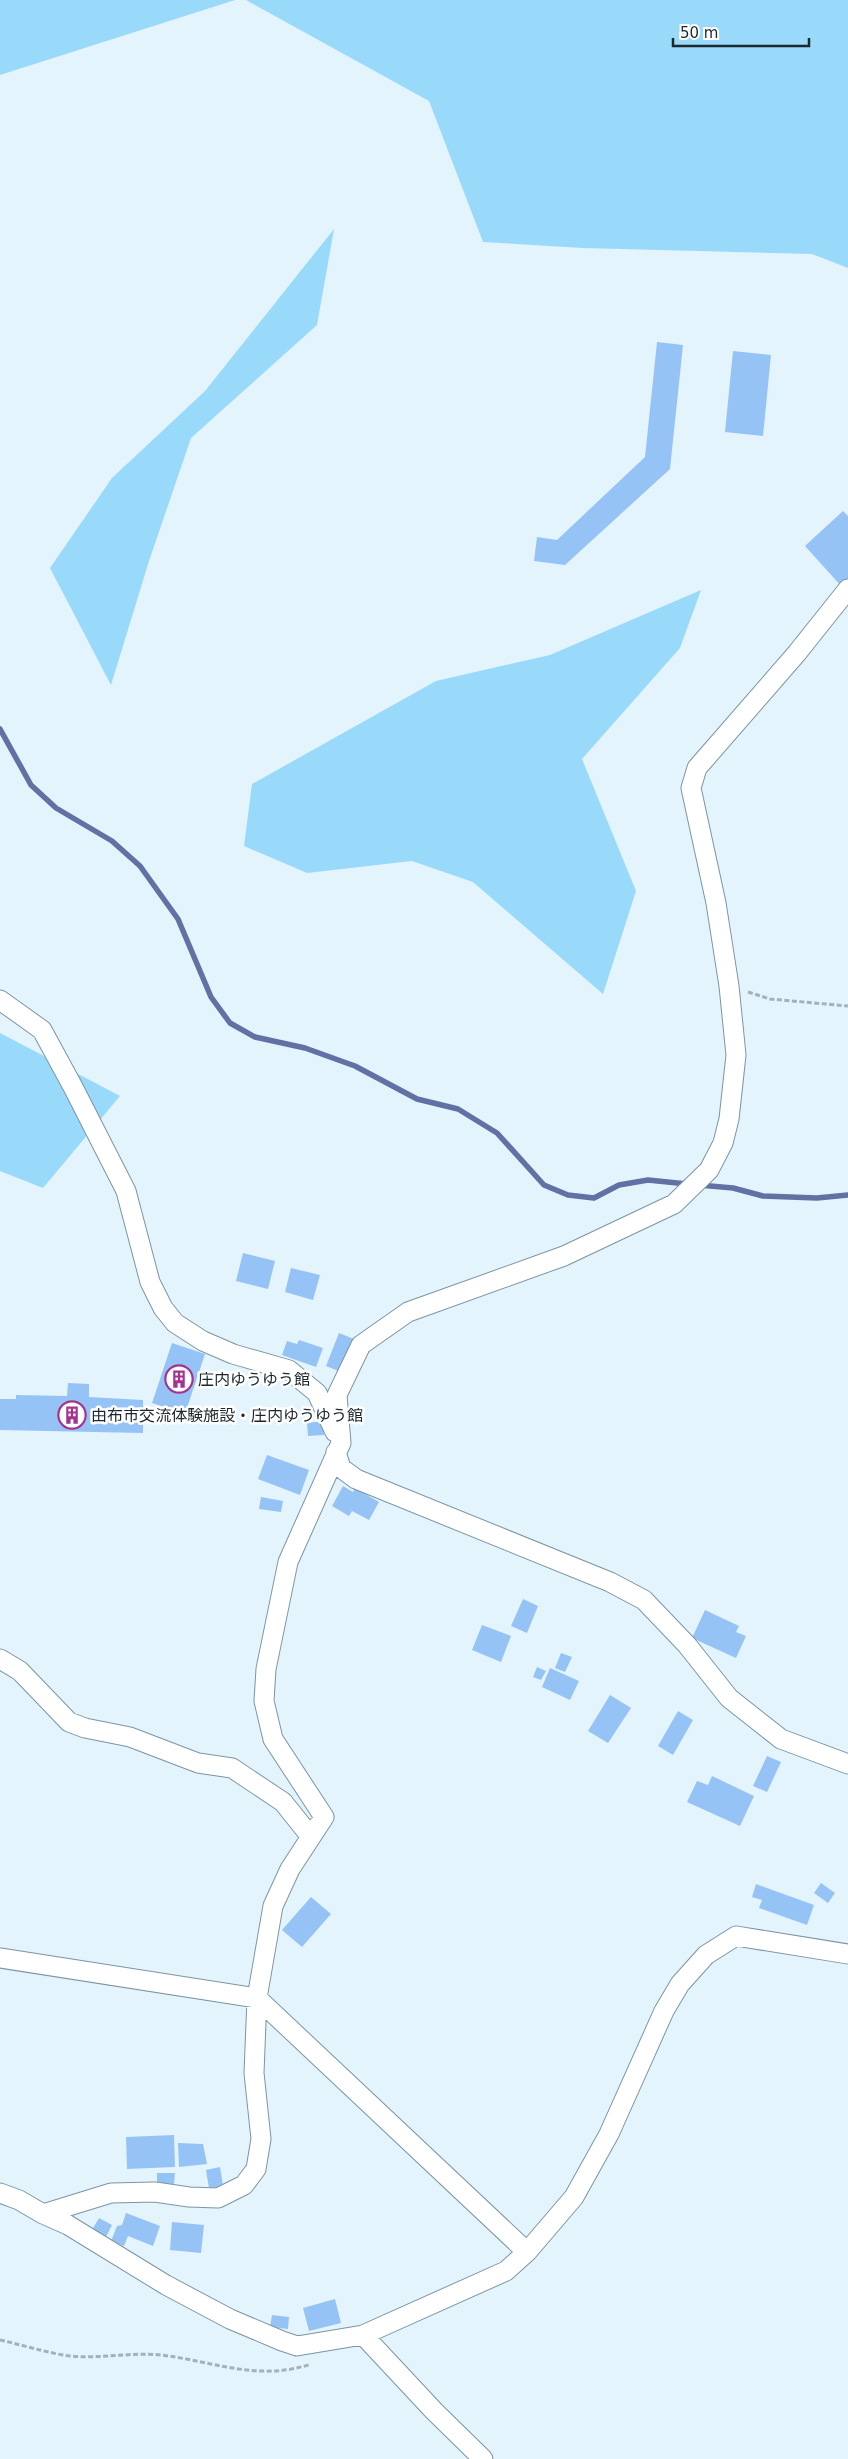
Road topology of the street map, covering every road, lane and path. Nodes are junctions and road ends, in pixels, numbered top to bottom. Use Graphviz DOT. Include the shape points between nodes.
graph roads {
  1 [pos="848,589"];
  2 [pos="728,986"];
  3 [pos="0,1000"];
  4 [pos="848,1006"];
  5 [pos="338,1447"];
  6 [pos="0,1659"];
  7 [pos="848,1764"];
  8 [pos="311,1837"];
  9 [pos="848,1954"];
  10 [pos="0,1958"];
  11 [pos="257,1998"];
  12 [pos="0,2193"];
  13 [pos="43,2214"];
  14 [pos="527,2252"];
  15 [pos="363,2335"];
  16 [pos="0,2340"];
  17 [pos="315,2362"];
  18 [pos="483,2459"];
  1 -- 2 [label="street" via="697,768 691,788 716,903"];
  2 -- 4 [label="path" via="770,999"];
  2 -- 5 [label="street" via="736,1055 729,1119 723,1143 709,1170 674,1204 564,1256 408,1312 361,1345 337,1395"];
  3 -- 5 [label="street" via="42,1030 73,1087 126,1191 150,1282 163,1308 175,1323 203,1341 232,1354 289,1370 317,1393"];
  5 -- 7 [label="street" via="341,1468 356,1480 610,1582 644,1600 687,1645 729,1698 781,1739"];
  5 -- 8 [label="street" via="288,1562 266,1669 264,1701 273,1739 324,1817"];
  6 -- 8 [label="street" via="20,1671 69,1722 130,1737 198,1763 232,1768 284,1802"];
  8 -- 11 [label="street" via="290,1869 273,1906"];
  9 -- 14 [label="street" via="736,1936 706,1955 680,1984 664,2011 608,2134 574,2196"];
  10 -- 11 [label="street"];
  11 -- 13 [label="street" via="254,2073 261,2139 256,2169 244,2186 218,2198 155,2192 111,2193"];
  11 -- 14 [label="street"];
  12 -- 13 [label="street"];
  13 -- 15 [label="street" via="68,2225 166,2285 230,2319 282,2341 297,2346"];
  14 -- 15 [label="street" via="506,2270"];
  15 -- 18 [label="street"];
  16 -- 17 [label="path" via="70,2356 160,2355 233,2370 276,2370"];
}
